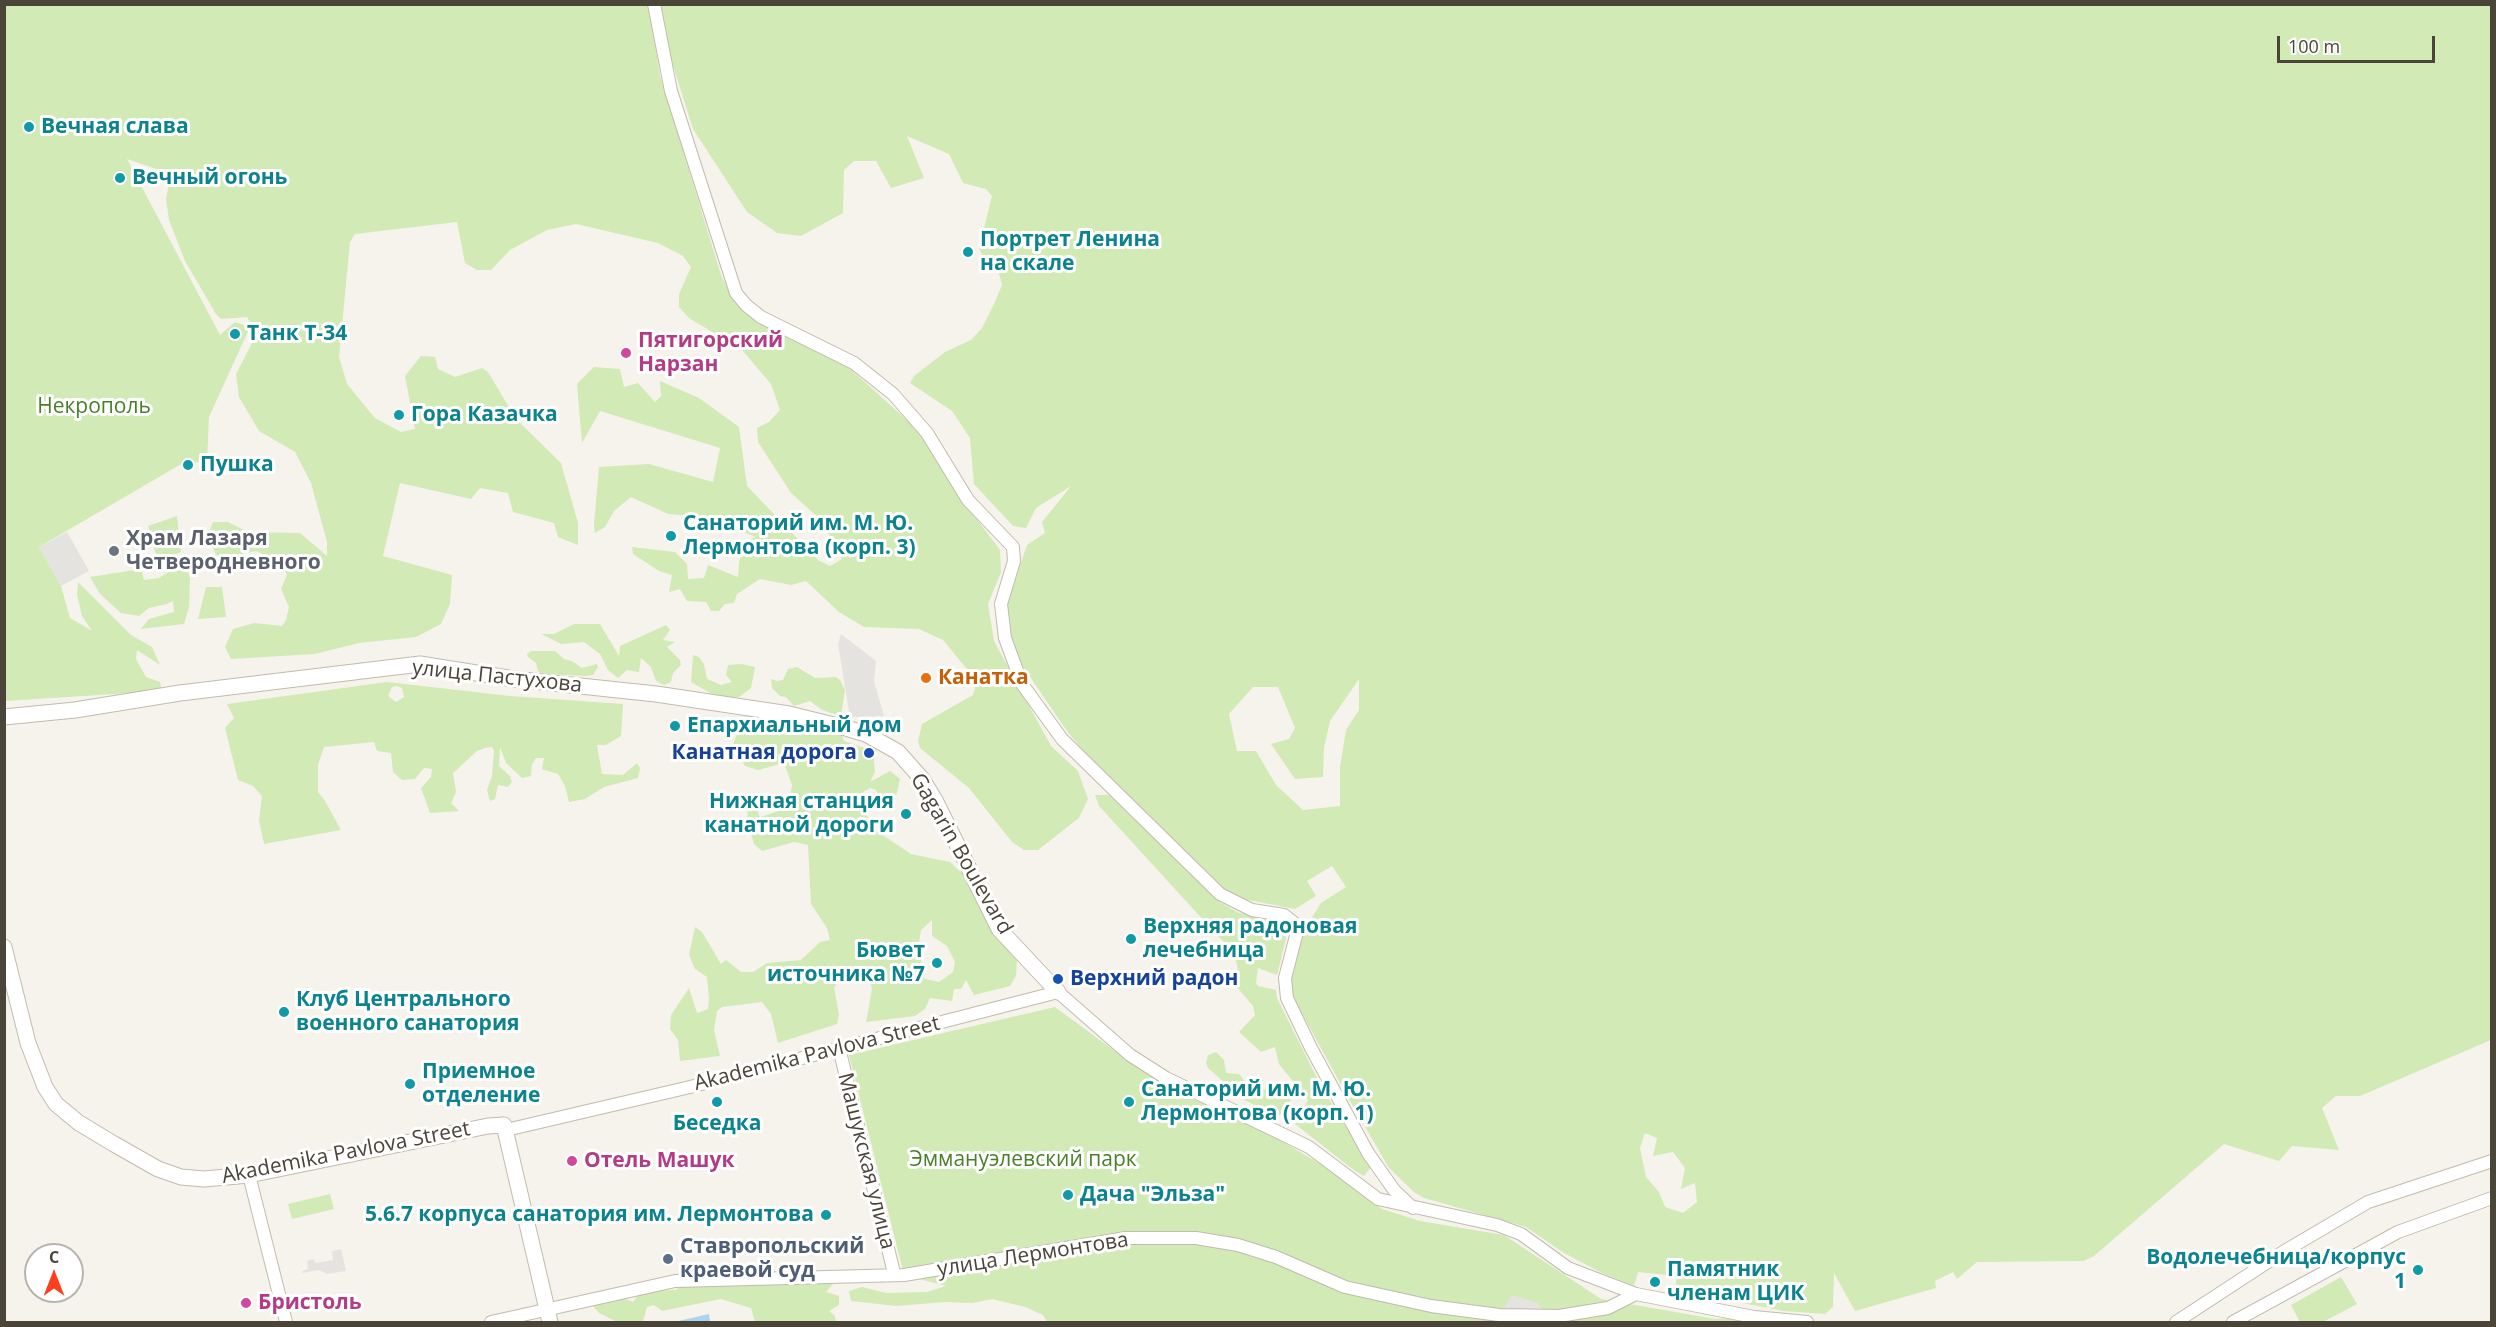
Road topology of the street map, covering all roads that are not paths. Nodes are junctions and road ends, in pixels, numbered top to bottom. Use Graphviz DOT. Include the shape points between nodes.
graph roads {
  1 [pos="654,4"];
  2 [pos="4,717"];
  3 [pos="908,762"];
  4 [pos="6,955"];
  5 [pos="1058,992"];
  6 [pos="839,1048"];
  7 [pos="503,1127"];
  8 [pos="2492,1161"];
  9 [pos="249,1175"];
  10 [pos="2492,1198"];
  11 [pos="1413,1208"];
  12 [pos="894,1273"];
  13 [pos="1636,1294"];
  14 [pos="548,1316"];
  15 [pos="286,1323"];
  16 [pos="491,1323"];
  17 [pos="1807,1323"];
  18 [pos="2176,1323"];
  19 [pos="2232,1323"];
  1 -- 11 [label="street" via="671,91 736,293 761,317 854,363 893,394 927,433 968,500 1013,548 1014,561 1000,603 1005,638 1022,684 1062,739 1220,894 1252,910 1284,915 1294,923 1298,932 1285,978 1287,998 1368,1153 1394,1190"];
  2 -- 3 [label="street, улица Пастухова" via="420,664 789,714 866,734 884,742"];
  3 -- 5 [label="street, Gagarin Boulevard" via="936,802 999,929"];
  4 -- 9 [label="street, Akademika Pavlova Street" via="28,1043 45,1087 79,1124 173,1175 204,1179"];
  5 -- 6 [label="street, Akademika Pavlova Street"];
  5 -- 11 [label="street, Gagarin Boulevard" via="1130,1055 1166,1078 1309,1147 1378,1199"];
  6 -- 7 [label="street, Akademika Pavlova Street" via="690,1087"];
  6 -- 12 [label="street, Машукская улица"];
  7 -- 9 [label="street, Akademika Pavlova Street"];
  7 -- 14 [label="street"];
  8 -- 18 [label="street" via="2348,1212"];
  9 -- 15 [label="street"];
  10 -- 19 [label="street" via="2398,1232"];
  11 -- 13 [label="street, Gagarin Boulevard" via="1497,1225 1521,1234 1568,1268"];
  12 -- 13 [label="street, улица Лермонтова" via="1126,1238 1196,1239 1238,1245 1276,1257 1345,1287 1431,1306 1499,1315 1559,1316 1608,1308"];
  12 -- 14 [label="street, улица Лермонтова" via="675,1281"];
  13 -- 17 [label="street, Gagarin Boulevard"];
  14 -- 16 [label="street, улица Лермонтова"];
}
